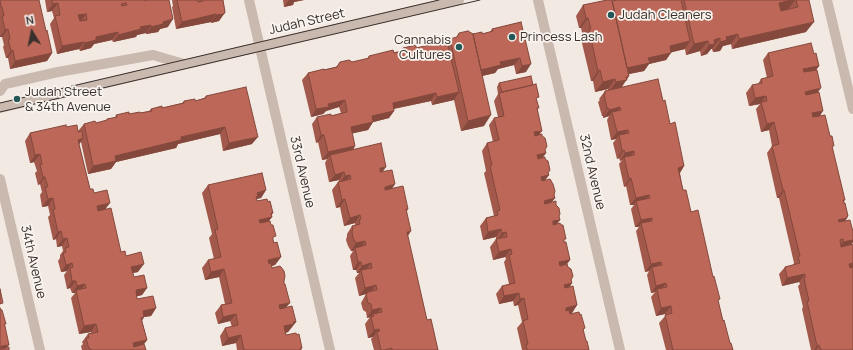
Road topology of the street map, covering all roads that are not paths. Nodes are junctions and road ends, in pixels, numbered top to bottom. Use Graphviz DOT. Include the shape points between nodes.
graph roads {
  1 [pos="249,0"];
  2 [pos="459,0"];
  3 [pos="538,0"];
  4 [pos="827,0"];
  5 [pos="260,47"];
  6 [pos="184,64"];
  7 [pos="0,90"];
  8 [pos="0,108"];
  9 [pos="853,109"];
  10 [pos="0,179"];
  11 [pos="40,350"];
  12 [pos="330,350"];
  13 [pos="620,350"];
  1 -- 5 [label="street, 33rd Avenue"];
  2 -- 5 [label="street, Judah Street"];
  3 -- 13 [label="street, 32nd Avenue"];
  4 -- 9 [label="street"];
  5 -- 6 [label="street, Judah Street"];
  5 -- 12 [label="street, 33rd Avenue"];
  6 -- 7 [label="street, Judah Street" via="153,55 5,84"];
  6 -- 8 [label="street, Judah Street"];
  10 -- 11 [label="street, 34th Avenue"];
}
